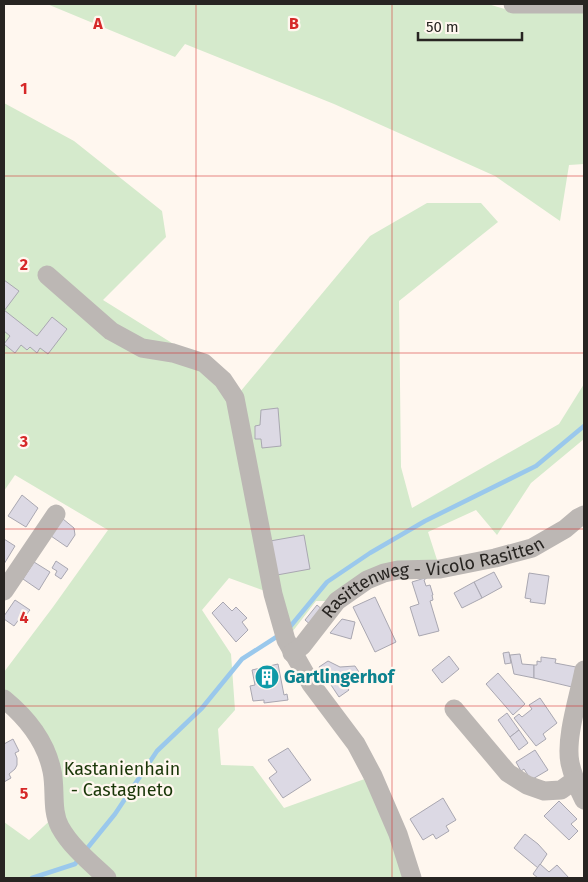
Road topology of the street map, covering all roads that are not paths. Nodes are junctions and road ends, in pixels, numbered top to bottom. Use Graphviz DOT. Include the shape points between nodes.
graph roads {
  1 [pos="514,4"];
  2 [pos="584,4"];
  3 [pos="47,275"];
  4 [pos="56,514"];
  5 [pos="584,515"];
  6 [pos="4,591"];
  7 [pos="286,639"];
  8 [pos="584,670"];
  9 [pos="4,699"];
  10 [pos="454,709"];
  11 [pos="579,719"];
  12 [pos="575,780"];
  13 [pos="584,800"];
  14 [pos="107,878"];
  15 [pos="412,878"];
  1 -- 2 [label="street"];
  3 -- 7 [label="street" via="111,331 142,348 204,363 223,380 235,398 273,594"];
  4 -- 6 [label="street"];
  5 -- 7 [label="street, Rasittenweg - Vicolo Rasitten" via="532,548 440,569 398,570 367,580 337,601 302,646"];
  7 -- 15 [label="street" via="311,684 356,744 373,776 398,834"];
  8 -- 11 [label="street"];
  9 -- 14 [label="street" via="32,726 46,752 60,827"];
  10 -- 12 [label="street" via="508,773 527,785 544,791 561,790"];
  11 -- 12 [label="street" via="569,741"];
  12 -- 13 [label="street"];
}
